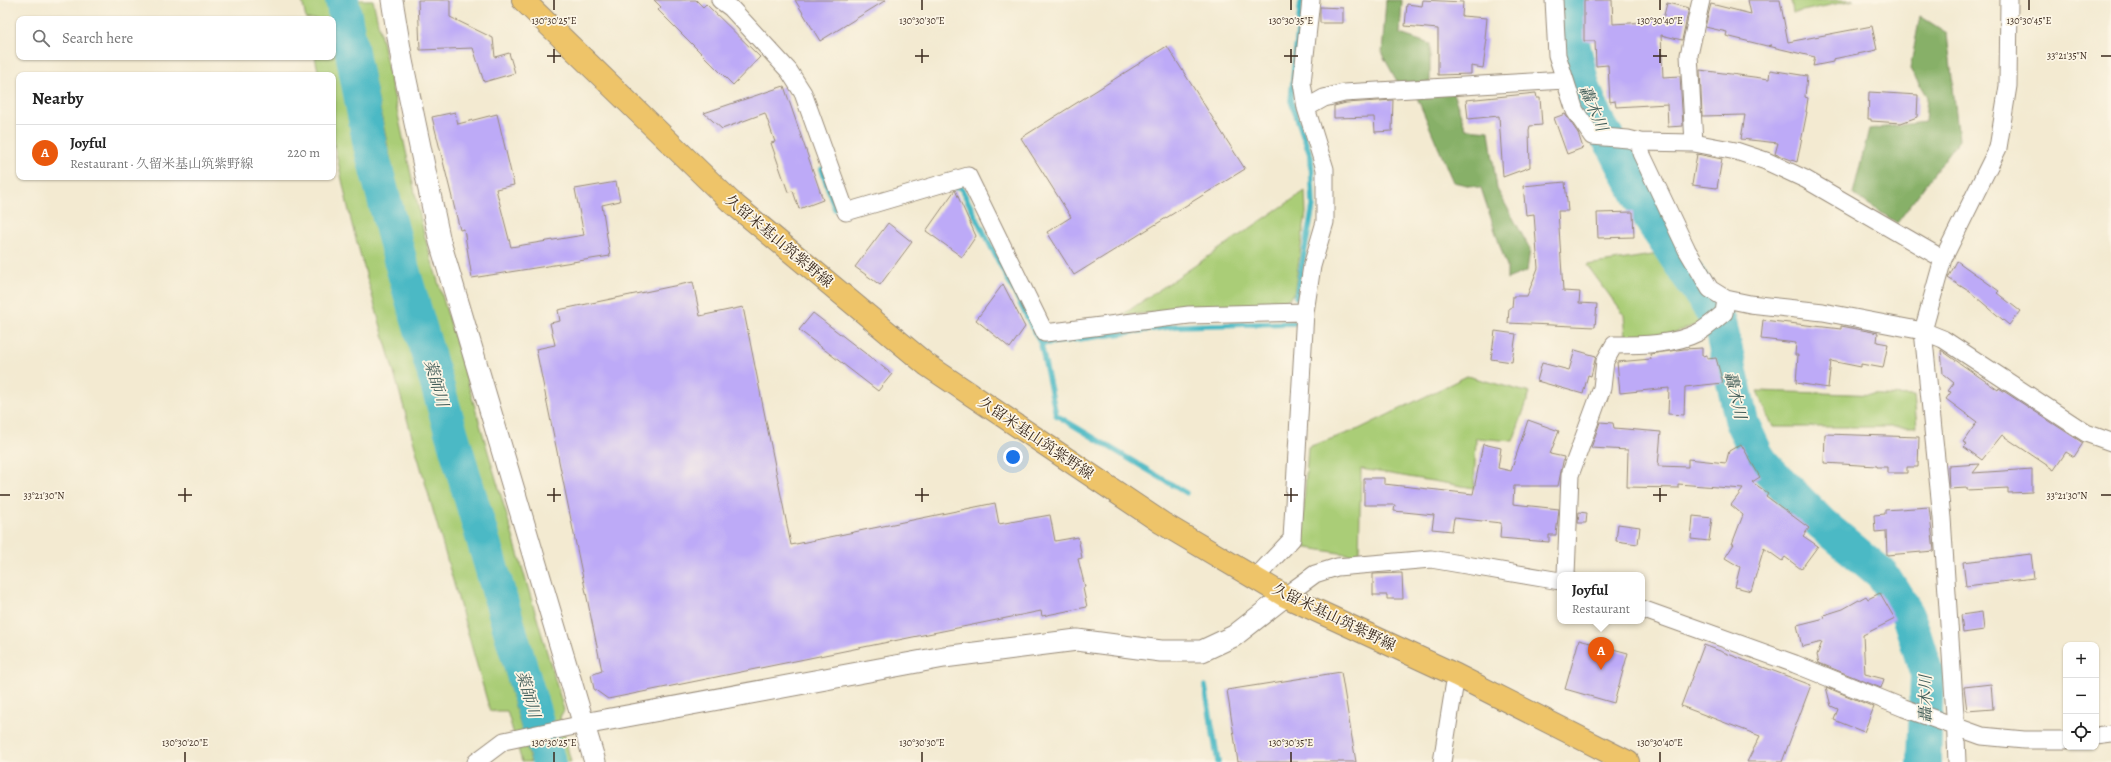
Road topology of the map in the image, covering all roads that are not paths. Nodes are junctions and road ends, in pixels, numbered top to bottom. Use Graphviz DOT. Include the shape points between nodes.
graph roads {
  1 [pos="392,0"];
  2 [pos="523,0"];
  3 [pos="720,0"];
  4 [pos="1311,0"];
  5 [pos="1554,0"];
  6 [pos="1701,0"];
  7 [pos="2010,0"];
  8 [pos="1564,80"];
  9 [pos="1306,108"];
  10 [pos="1634,140"];
  11 [pos="1694,143"];
  12 [pos="1943,259"];
  13 [pos="1725,306"];
  14 [pos="1305,312"];
  15 [pos="1923,331"];
  16 [pos="2111,442"];
  17 [pos="1566,572"];
  18 [pos="1256,577"];
  19 [pos="1557,580"];
  20 [pos="1285,596"];
  21 [pos="1645,610"];
  22 [pos="1456,675"];
  23 [pos="584,724"];
  24 [pos="1956,726"];
  25 [pos="2111,734"];
  26 [pos="2099,736"];
  27 [pos="2063,740"];
  28 [pos="476,762"];
  29 [pos="595,762"];
  30 [pos="1442,762"];
  31 [pos="1628,762"];
  32 [pos="1957,762"];
  1 -- 23 [label="street" via="402,61 440,242"];
  2 -- 18 [label="main road, 久留米基山筑紫野線" via="730,201 927,365 1162,523"];
  3 -- 14 [label="street" via="731,8 789,71 803,93 846,212 968,176 1045,333 1189,315"];
  4 -- 9 [label="street" via="1302,83"];
  5 -- 8 [label="street" via="1557,55"];
  6 -- 11 [label="street" via="1689,55"];
  7 -- 12 [label="street" via="2008,86 1998,148"];
  8 -- 9 [label="street" via="1344,93 1324,98"];
  8 -- 10 [label="street" via="1575,110 1592,136"];
  9 -- 14 [label="street" via="1325,169 1325,222 1312,266"];
  10 -- 11 [label="street"];
  10 -- 13 [label="street" via="1687,250 1710,289"];
  11 -- 12 [label="street" via="1736,151 1766,161 1805,179"];
  12 -- 15 [label="street"];
  13 -- 15 [label="street" via="1750,304 1823,312"];
  13 -- 17 [label="street" via="1700,332 1669,341 1614,345 1605,361 1602,388 1570,475"];
  14 -- 18 [label="street" via="1292,539"];
  15 -- 16 [label="street" via="1943,339 2086,433"];
  15 -- 24 [label="street" via="1942,518"];
  18 -- 20 [label="main road, 久留米基山筑紫野線"];
  19 -- 20 [label="street" via="1431,559 1337,567 1315,574"];
  20 -- 22 [label="main road, 久留米基山筑紫野線"];
  20 -- 23 [label="street" via="1234,636 1202,651 1161,651 1077,640 944,657"];
  21 -- 24 [label="street"];
  22 -- 30 [label="street"];
  22 -- 31 [label="main road, 久留米基山筑紫野線"];
  23 -- 28 [label="street" via="504,741"];
  23 -- 29 [label="street"];
  24 -- 27 [label="street" via="1982,736"];
  24 -- 32 [label="street"];
  25 -- 26 [label="street"];
}
